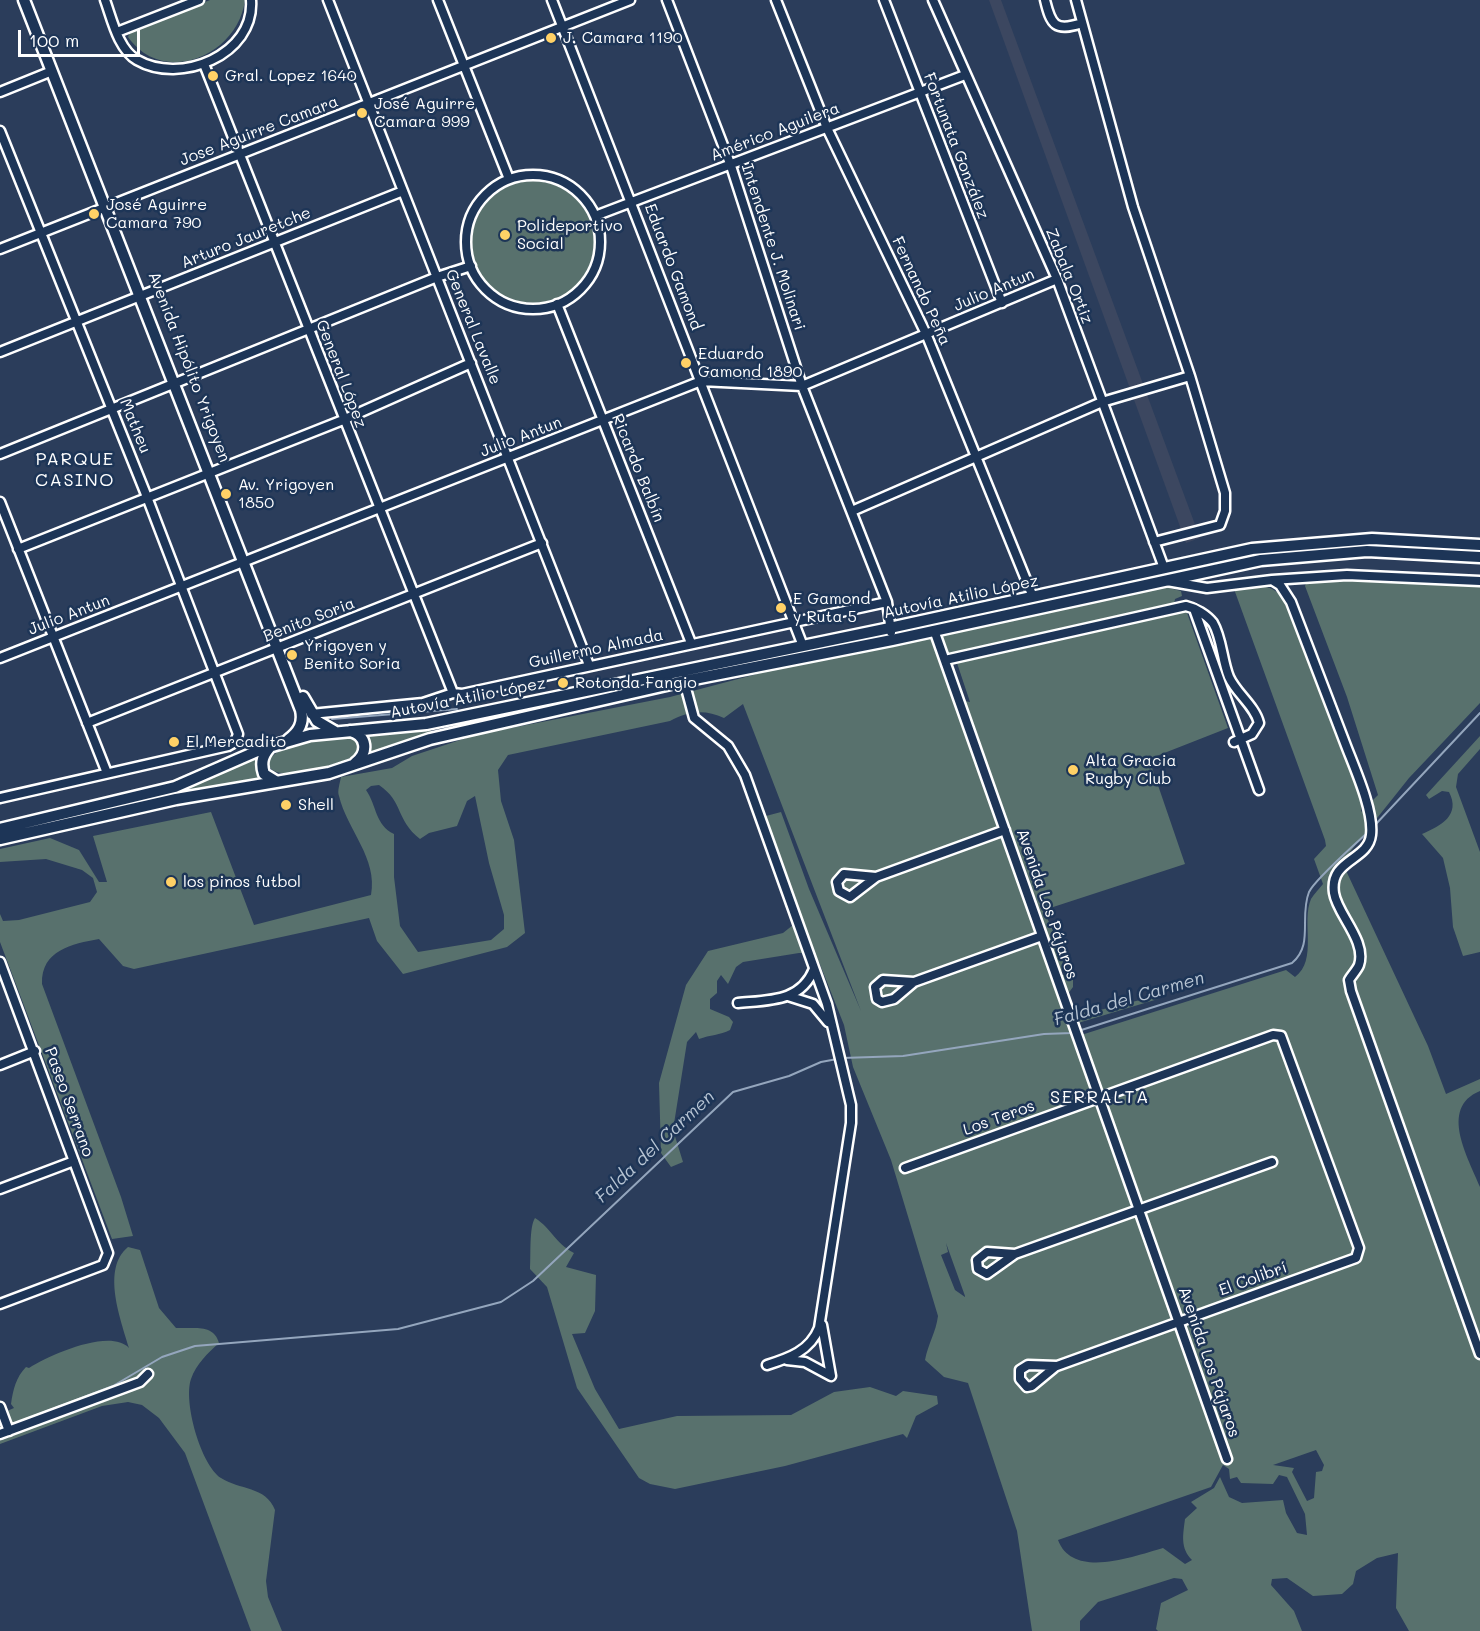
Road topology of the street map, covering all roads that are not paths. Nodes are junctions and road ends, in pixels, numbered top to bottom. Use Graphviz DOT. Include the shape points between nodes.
graph roads {
  1 [pos="24,0"];
  2 [pos="105,0"];
  3 [pos="199,0"];
  4 [pos="251,0"];
  5 [pos="328,0"];
  6 [pos="438,0"];
  7 [pos="552,0"];
  8 [pos="630,0"];
  9 [pos="668,0"];
  10 [pos="776,0"];
  11 [pos="884,0"];
  12 [pos="933,0"];
  13 [pos="1045,0"];
  14 [pos="1076,0"];
  15 [pos="1082,23"];
  16 [pos="563,27"];
  17 [pos="117,32"];
  18 [pos="204,64"];
  19 [pos="464,65"];
  20 [pos="52,70"];
  21 [pos="965,75"];
  22 [pos="0,92"];
  23 [pos="919,93"];
  24 [pos="369,104"];
  25 [pos="827,128"];
  26 [pos="0,131"];
  27 [pos="239,155"];
  28 [pos="731,166"];
  29 [pos="509,179"];
  30 [pos="403,191"];
  31 [pos="631,202"];
  32 [pos="107,207"];
  33 [pos="595,216"];
  34 [pos="41,233"];
  35 [pos="274,243"];
  36 [pos="0,249"];
  37 [pos="471,266"];
  38 [pos="437,277"];
  39 [pos="1057,279"];
  40 [pos="142,295"];
  41 [pos="1002,303"];
  42 [pos="557,304"];
  43 [pos="76,322"];
  44 [pos="308,330"];
  45 [pos="927,336"];
  46 [pos="0,352"];
  47 [pos="471,363"];
  48 [pos="1190,376"];
  49 [pos="701,381"];
  50 [pos="175,384"];
  51 [pos="802,386"];
  52 [pos="1102,402"];
  53 [pos="112,410"];
  54 [pos="343,420"];
  55 [pos="603,421"];
  56 [pos="0,454"];
  57 [pos="976,457"];
  58 [pos="509,458"];
  59 [pos="210,473"];
  60 [pos="147,497"];
  61 [pos="0,502"];
  62 [pos="379,508"];
  63 [pos="852,511"];
  64 [pos="1154,542"];
  65 [pos="542,543"];
  66 [pos="1480,545"];
  67 [pos="18,549"];
  68 [pos="1480,557"];
  69 [pos="246,562"];
  70 [pos="1164,568"];
  71 [pos="1272,580"];
  72 [pos="1480,580"];
  73 [pos="1166,581"];
  74 [pos="181,586"];
  75 [pos="412,595"];
  76 [pos="1033,597"];
  77 [pos="887,602"];
  78 [pos="1194,608"];
  79 [pos="794,621"];
  80 [pos="890,628"];
  81 [pos="934,630"];
  82 [pos="53,638"];
  83 [pos="892,640"];
  84 [pos="691,643"];
  85 [pos="803,646"];
  86 [pos="281,647"];
  87 [pos="0,658"];
  88 [pos="945,660"];
  89 [pos="589,666"];
  90 [pos="214,671"];
  91 [pos="684,681"];
  92 [pos="453,693"];
  93 [pos="311,714"];
  94 [pos="87,723"];
  95 [pos="350,730"];
  96 [pos="334,731"];
  97 [pos="287,740"];
  98 [pos="1237,740"];
  99 [pos="273,745"];
  100 [pos="353,765"];
  101 [pos="108,772"];
  102 [pos="277,782"];
  103 [pos="1259,790"];
  104 [pos="0,798"];
  105 [pos="0,828"];
  106 [pos="1005,830"];
  107 [pos="0,839"];
  108 [pos="876,877"];
  109 [pos="1042,936"];
  110 [pos="0,962"];
  111 [pos="814,969"];
  112 [pos="914,982"];
  113 [pos="787,996"];
  114 [pos="738,1003"];
  115 [pos="832,1026"];
  116 [pos="35,1051"];
  117 [pos="0,1065"];
  118 [pos="1100,1098"];
  119 [pos="75,1161"];
  120 [pos="1272,1162"];
  121 [pos="905,1168"];
  122 [pos="0,1189"];
  123 [pos="1139,1208"];
  124 [pos="1016,1254"];
  125 [pos="1359,1254"];
  126 [pos="0,1304"];
  127 [pos="822,1319"];
  128 [pos="1179,1323"];
  129 [pos="1480,1354"];
  130 [pos="779,1361"];
  131 [pos="767,1365"];
  132 [pos="1055,1366"];
  133 [pos="148,1374"];
  134 [pos="0,1407"];
  135 [pos="9,1431"];
  136 [pos="0,1434"];
  137 [pos="1227,1459"];
  1 -- 20 [label="main road, Avenida Hipólito Yrigoyen"];
  2 -- 17 [label="street"];
  3 -- 17 [label="street"];
  4 -- 18 [label="street" via="248,21 231,47"];
  5 -- 24 [label="street, General Lavalle"];
  6 -- 19 [label="street"];
  7 -- 16 [label="street, Eduardo Gamond"];
  8 -- 16 [label="street, Jose Aguirre Camara"];
  9 -- 28 [label="street, Intendente J. Molinari"];
  10 -- 25 [label="street, Fernando Peña"];
  11 -- 23 [label="street, Fortunata González"];
  12 -- 21 [label="street, Zabala Ortiz"];
  13 -- 15 [label="street" via="1053,24 1063,27"];
  14 -- 15 [label="street"];
  15 -- 48 [label="street" via="1133,207"];
  16 -- 19 [label="street, Jose Aguirre Camara"];
  16 -- 31 [label="street, Eduardo Gamond"];
  17 -- 18 [label="street" via="136,60 168,68"];
  18 -- 27 [label="street, General López"];
  19 -- 24 [label="street, Jose Aguirre Camara"];
  19 -- 29 [label="street"];
  20 -- 22 [label="street"];
  20 -- 32 [label="main road, Avenida Hipólito Yrigoyen"];
  21 -- 23 [label="street, Américo Aguilera"];
  21 -- 39 [label="street, Zabala Ortiz"];
  23 -- 25 [label="street, Américo Aguilera"];
  23 -- 41 [label="street, Fortunata González"];
  24 -- 27 [label="street, Jose Aguirre Camara"];
  24 -- 30 [label="street, General Lavalle"];
  25 -- 28 [label="street, Américo Aguilera"];
  25 -- 45 [label="street, Fernando Peña"];
  26 -- 34 [label="street, Matheu"];
  27 -- 32 [label="street, Jose Aguirre Camara"];
  27 -- 35 [label="street, General López"];
  28 -- 31 [label="street, Américo Aguilera"];
  28 -- 51 [label="street, Intendente J. Molinari"];
  29 -- 33 [label="street" via="549,177 568,185 584,198"];
  29 -- 37 [label="street" via="485,196 469,222 466,243"];
  30 -- 35 [label="street, Arturo Jauretche"];
  30 -- 38 [label="street, General Lavalle"];
  31 -- 33 [label="street, Américo Aguilera"];
  31 -- 49 [label="street, Eduardo Gamond"];
  32 -- 34 [label="street, Jose Aguirre Camara"];
  32 -- 40 [label="main road, Avenida Hipólito Yrigoyen"];
  33 -- 42 [label="street" via="600,238 596,264 584,286"];
  34 -- 36 [label="street, Jose Aguirre Camara"];
  34 -- 43 [label="street, Matheu"];
  35 -- 40 [label="street, Arturo Jauretche"];
  35 -- 44 [label="street, General López"];
  37 -- 38 [label="street"];
  37 -- 42 [label="street" via="483,286 507,303 537,309"];
  38 -- 44 [label="street"];
  38 -- 47 [label="street, General Lavalle"];
  39 -- 41 [label="street, Julio Antun"];
  39 -- 52 [label="street, Zabala Ortiz"];
  40 -- 43 [label="street, Arturo Jauretche"];
  40 -- 50 [label="main road, Avenida Hipólito Yrigoyen"];
  41 -- 45 [label="street, Julio Antun"];
  42 -- 55 [label="street, Ricardo Balbín"];
  43 -- 46 [label="street, Arturo Jauretche"];
  43 -- 53 [label="street, Matheu"];
  44 -- 50 [label="street"];
  44 -- 54 [label="street, General López"];
  45 -- 51 [label="street, Julio Antun"];
  45 -- 57 [label="street, Fernando Peña"];
  47 -- 54 [label="street"];
  47 -- 58 [label="street, General Lavalle"];
  48 -- 52 [label="street"];
  48 -- 64 [label="street" via="1221,475 1225,511 1220,525"];
  49 -- 51 [label="street, Julio Antun"];
  49 -- 55 [label="street, Julio Antun"];
  49 -- 79 [label="street, Eduardo Gamond"];
  50 -- 53 [label="street"];
  50 -- 59 [label="main road, Avenida Hipólito Yrigoyen"];
  51 -- 63 [label="street, Intendente J. Molinari"];
  52 -- 57 [label="street"];
  52 -- 64 [label="street, Zabala Ortiz"];
  53 -- 56 [label="street"];
  53 -- 60 [label="street, Matheu"];
  54 -- 59 [label="street"];
  54 -- 62 [label="street, General López"];
  55 -- 58 [label="street, Julio Antun"];
  55 -- 84 [label="street, Ricardo Balbín"];
  57 -- 63 [label="street"];
  57 -- 76 [label="street, Fernando Peña"];
  58 -- 62 [label="street, Julio Antun"];
  58 -- 65 [label="street, General Lavalle"];
  59 -- 60 [label="street"];
  59 -- 69 [label="main road, Avenida Hipólito Yrigoyen"];
  60 -- 67 [label="street"];
  60 -- 74 [label="street, Matheu"];
  61 -- 67 [label="street"];
  62 -- 69 [label="street, Julio Antun"];
  62 -- 75 [label="street, General López"];
  63 -- 77 [label="street, Intendente J. Molinari"];
  64 -- 70 [label="street, Zabala Ortiz"];
  65 -- 75 [label="street, Benito Soria"];
  65 -- 89 [label="street, General Lavalle"];
  66 -- 70 [label="main road, Autovía Atilio López" via="1372,539 1327,542 1252,549"];
  67 -- 82 [label="street"];
  68 -- 73 [label="main road, Autovía Atilio López" via="1367,551 1326,553 1261,560"];
  69 -- 74 [label="street, Julio Antun"];
  69 -- 86 [label="main road, Avenida Hipólito Yrigoyen"];
  70 -- 76 [label="main road, Autovía Atilio López"];
  71 -- 72 [label="street" via="1347,575"];
  71 -- 73 [label="street" via="1207,588"];
  71 -- 129 [label="street" via="1291,602 1357,774 1369,817 1371,836 1366,848 1340,867 1335,878 1337,903 1348,919 1359,955 1359,965 1349,980 1351,991"];
  73 -- 81 [label="main road, Autovía Atilio López"];
  74 -- 82 [label="street, Julio Antun"];
  74 -- 90 [label="street, Matheu"];
  75 -- 86 [label="street, Benito Soria"];
  75 -- 92 [label="street, General López"];
  76 -- 80 [label="main road, Autovía Atilio López"];
  77 -- 79 [label="street, Guillermo Almada"];
  77 -- 80 [label="street, Intendente J. Molinari"];
  78 -- 88 [label="street" via="1186,606"];
  78 -- 98 [label="street"];
  78 -- 98 [label="street" via="1212,622 1229,676 1257,718 1252,734"];
  79 -- 84 [label="street, Guillermo Almada"];
  79 -- 85 [label="street, Eduardo Gamond"];
  80 -- 83 [label="street, Intendente J. Molinari"];
  80 -- 85 [label="main road, Autovía Atilio López"];
  81 -- 83 [label="main road, Autovía Atilio López"];
  81 -- 88 [label="street, Avenida Los Pájaros"];
  82 -- 87 [label="street, Julio Antun"];
  82 -- 94 [label="street"];
  83 -- 91 [label="main road, Autovía Atilio López"];
  84 -- 89 [label="street, Guillermo Almada"];
  85 -- 95 [label="main road, Autovía Atilio López" via="426,724"];
  86 -- 90 [label="street, Benito Soria"];
  86 -- 93 [label="main road, Avenida Hipólito Yrigoyen"];
  86 -- 97 [label="main road, Avenida Hipólito Yrigoyen" via="302,717 299,729"];
  88 -- 106 [label="street, Avenida Los Pájaros"];
  89 -- 92 [label="street, Guillermo Almada"];
  90 -- 94 [label="street, Benito Soria"];
  90 -- 101 [label="street, Matheu" via="238,734 235,742"];
  91 -- 100 [label="main road, Autovía Atilio López" via="430,739"];
  91 -- 111 [label="street" via="694,718 722,740 742,770"];
  92 -- 93 [label="street, Guillermo Almada" via="434,702"];
  93 -- 96 [label="main road"];
  94 -- 101 [label="street"];
  95 -- 96 [label="main road, Autovía Atilio López"];
  95 -- 100 [label="main road" via="365,743 362,758"];
  96 -- 97 [label="main road, Autovía Atilio López"];
  97 -- 99 [label="main road, Autovía Atilio López"];
  98 -- 103 [label="street"];
  99 -- 102 [label="main road" via="264,754 262,769"];
  99 -- 105 [label="main road, Autovía Atilio López" via="175,787"];
  100 -- 102 [label="main road, Autovía Atilio López"];
  101 -- 104 [label="street"];
  102 -- 107 [label="main road, Autovía Atilio López"];
  106 -- 108 [label="street"];
  106 -- 109 [label="street, Avenida Los Pájaros"];
  109 -- 112 [label="street"];
  109 -- 118 [label="street, Avenida Los Pájaros"];
  110 -- 116 [label="street, Paseo Serrano"];
  111 -- 113 [label="street" via="802,988"];
  111 -- 115 [label="street"];
  113 -- 114 [label="street"];
  113 -- 115 [label="street" via="813,1004"];
  115 -- 127 [label="street" via="851,1105 851,1123"];
  116 -- 117 [label="street"];
  116 -- 119 [label="street, Paseo Serrano"];
  118 -- 121 [label="street, Los Teros"];
  118 -- 123 [label="street, Avenida Los Pájaros"];
  118 -- 125 [label="street, Los Teros" via="1273,1035 1281,1036"];
  119 -- 122 [label="street"];
  119 -- 126 [label="street, Paseo Serrano" via="108,1253 103,1265"];
  120 -- 123 [label="street"];
  123 -- 124 [label="street"];
  123 -- 128 [label="street, Avenida Los Pájaros"];
  125 -- 128 [label="street, El Colibrí"];
  127 -- 130 [label="street" via="807,1347"];
  127 -- 130 [label="street" via="831,1376 805,1362"];
  128 -- 132 [label="street, El Colibrí"];
  128 -- 137 [label="street, Avenida Los Pájaros"];
  130 -- 131 [label="street"];
  133 -- 135 [label="street" via="140,1382"];
  134 -- 135 [label="street"];
  135 -- 136 [label="street"];
}
